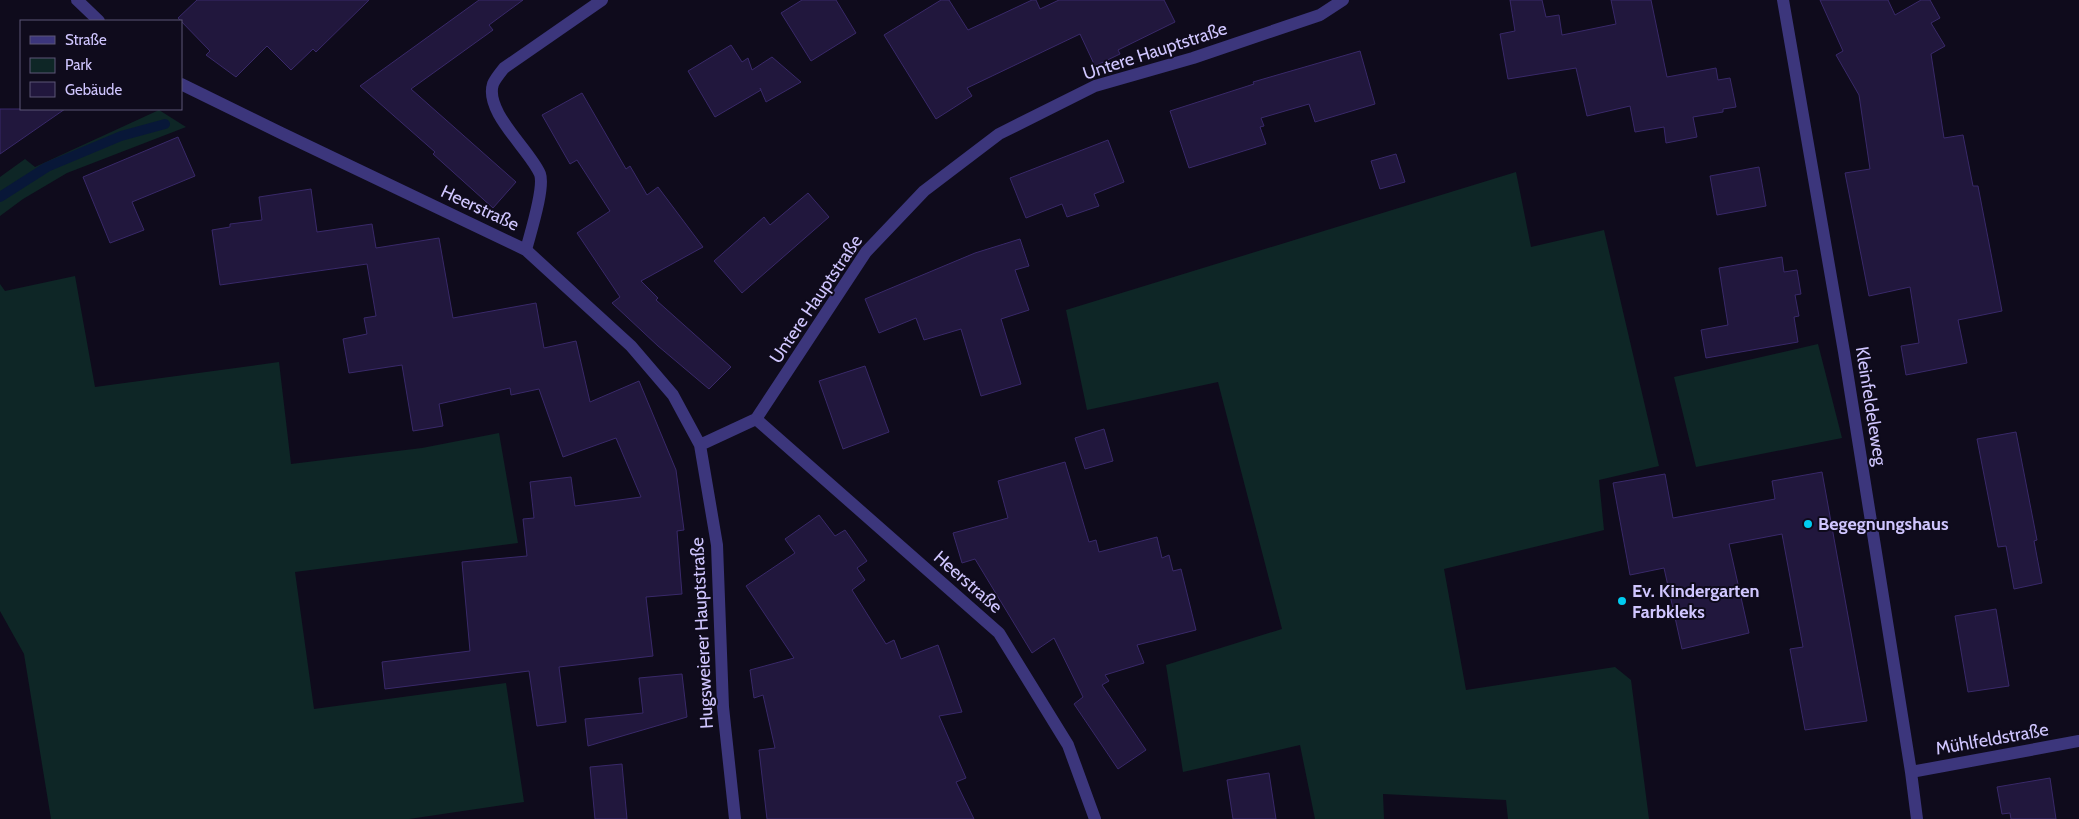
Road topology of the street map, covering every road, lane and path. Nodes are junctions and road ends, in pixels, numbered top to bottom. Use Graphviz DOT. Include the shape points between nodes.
graph roads {
  1 [pos="77,0"];
  2 [pos="602,0"];
  3 [pos="1342,0"];
  4 [pos="1782,0"];
  5 [pos="98,20"];
  6 [pos="182,84"];
  7 [pos="526,250"];
  8 [pos="756,419"];
  9 [pos="700,445"];
  10 [pos="2079,741"];
  11 [pos="1911,772"];
  12 [pos="735,819"];
  13 [pos="1095,819"];
  14 [pos="1917,819"];
  1 -- 5 [label="street"];
  2 -- 7 [label="street" via="504,68 493,84 492,98 502,118 540,176 537,213"];
  3 -- 8 [label="street, Untere Hauptstraße" via="1320,15 1193,58 1095,86 999,134 924,191 866,252"];
  4 -- 11 [label="street, Kleinfeldeleweg" via="1844,352"];
  6 -- 7 [label="street, Heerstraße"];
  7 -- 9 [label="street, Heerstraße" via="630,346 673,395"];
  8 -- 9 [label="street"];
  8 -- 13 [label="street, Heerstraße" via="999,633 1068,744"];
  9 -- 12 [label="street, Hugsweierer Hauptstraße" via="717,545 723,707"];
  10 -- 11 [label="street, Mühlfeldstraße"];
  11 -- 14 [label="street, Kleinfeldeleweg"];
}
